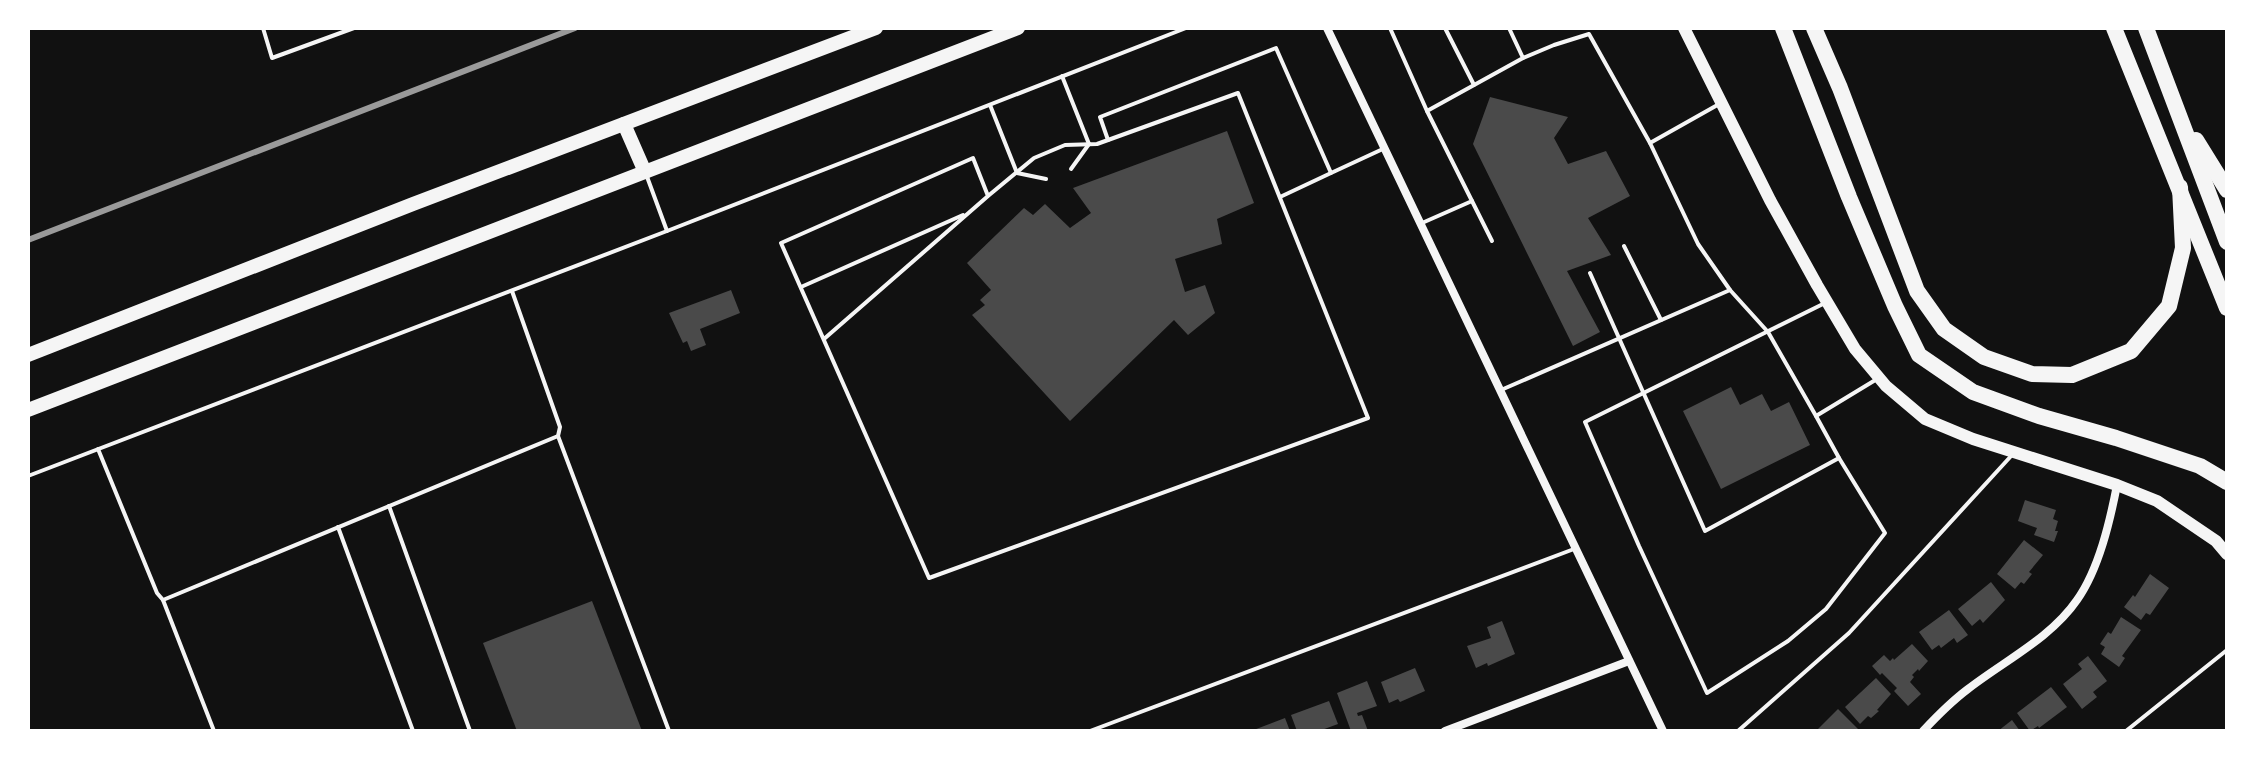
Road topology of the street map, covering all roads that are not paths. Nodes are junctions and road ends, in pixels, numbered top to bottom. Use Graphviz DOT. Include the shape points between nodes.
graph roads {
  1 [pos="263,28"];
  2 [pos="354,28"];
  3 [pos="876,28"];
  4 [pos="1018,28"];
  5 [pos="1186,28"];
  6 [pos="1327,28"];
  7 [pos="1390,28"];
  8 [pos="1445,28"];
  9 [pos="1509,28"];
  10 [pos="1586,28"];
  11 [pos="1684,28"];
  12 [pos="1783,28"];
  13 [pos="1814,28"];
  14 [pos="2114,28"];
  15 [pos="2146,28"];
  16 [pos="1589,34"];
  17 [pos="1523,58"];
  18 [pos="1062,76"];
  19 [pos="1474,85"];
  20 [pos="1722,103"];
  21 [pos="2174,104"];
  22 [pos="990,105"];
  23 [pos="1427,111"];
  24 [pos="624,124"];
  25 [pos="1108,140"];
  26 [pos="1650,143"];
  27 [pos="1089,144"];
  28 [pos="1385,148"];
  29 [pos="1071,169"];
  30 [pos="645,172"];
  31 [pos="1017,173"];
  32 [pos="1331,173"];
  33 [pos="1046,179"];
  34 [pos="2180,187"];
  35 [pos="2227,190"];
  36 [pos="988,196"];
  37 [pos="1280,197"];
  38 [pos="1472,201"];
  39 [pos="968,213"];
  40 [pos="1421,223"];
  41 [pos="667,231"];
  42 [pos="1492,241"];
  43 [pos="2227,242"];
  44 [pos="1624,246"];
  45 [pos="1590,273"];
  46 [pos="801,287"];
  47 [pos="1730,290"];
  48 [pos="511,291"];
  49 [pos="1827,302"];
  50 [pos="2227,308"];
  51 [pos="1661,320"];
  52 [pos="1768,332"];
  53 [pos="1619,338"];
  54 [pos="824,339"];
  55 [pos="28,355"];
  56 [pos="1879,378"];
  57 [pos="1501,390"];
  58 [pos="1644,394"];
  59 [pos="28,410"];
  60 [pos="1816,416"];
  61 [pos="558,436"];
  62 [pos="98,449"];
  63 [pos="2015,452"];
  64 [pos="1839,458"];
  65 [pos="28,476"];
  66 [pos="2227,482"];
  67 [pos="2117,485"];
  68 [pos="389,506"];
  69 [pos="338,527"];
  70 [pos="1576,548"];
  71 [pos="2227,554"];
  72 [pos="163,600"];
  73 [pos="2227,650"];
  74 [pos="1629,661"];
  75 [pos="214,731"];
  76 [pos="413,731"];
  77 [pos="470,731"];
  78 [pos="669,731"];
  79 [pos="1090,731"];
  80 [pos="1445,731"];
  81 [pos="1663,731"];
  82 [pos="1738,731"];
  83 [pos="1923,731"];
  84 [pos="2126,731"];
  1 -- 2 [label="lane" via="272,58"];
  3 -- 24 [label="highway"];
  4 -- 30 [label="highway"];
  5 -- 18 [label="lane"];
  6 -- 28 [label="street"];
  7 -- 23 [label="lane"];
  8 -- 19 [label="lane"];
  9 -- 17 [label="lane"];
  10 -- 16 [label="lane"];
  11 -- 20 [label="main road"];
  12 -- 66 [label="highway" via="1919,355 1973,392 2200,466"];
  13 -- 34 [label="highway" via="1917,291 1944,329 1984,357 2032,374 2072,375 2131,351 2169,306 2183,248"];
  14 -- 34 [label="highway"];
  15 -- 21 [label="highway"];
  16 -- 17 [label="lane"];
  16 -- 26 [label="lane"];
  17 -- 19 [label="lane"];
  18 -- 22 [label="lane"];
  18 -- 27 [label="lane"];
  19 -- 23 [label="lane"];
  20 -- 26 [label="lane"];
  20 -- 49 [label="main road"];
  21 -- 35 [label="highway"];
  21 -- 43 [label="highway"];
  22 -- 31 [label="lane"];
  22 -- 41 [label="lane"];
  23 -- 38 [label="lane"];
  24 -- 30 [label="highway"];
  24 -- 55 [label="highway"];
  25 -- 27 [label="lane"];
  25 -- 32 [label="lane" via="1100,117 1276,48"];
  25 -- 37 [label="lane" via="1238,93"];
  26 -- 47 [label="lane" via="1698,244"];
  27 -- 29 [label="lane"];
  27 -- 31 [label="lane" via="1065,145 1034,158"];
  28 -- 32 [label="lane"];
  28 -- 40 [label="street"];
  30 -- 41 [label="lane"];
  30 -- 59 [label="highway"];
  31 -- 33 [label="lane"];
  31 -- 36 [label="lane"];
  32 -- 37 [label="lane"];
  34 -- 50 [label="highway"];
  36 -- 39 [label="lane"];
  36 -- 46 [label="lane" via="973,158 781,243"];
  37 -- 54 [label="lane" via="1368,418 929,578"];
  38 -- 40 [label="lane"];
  38 -- 42 [label="lane"];
  39 -- 46 [label="lane"];
  39 -- 54 [label="lane"];
  40 -- 57 [label="street"];
  41 -- 48 [label="lane"];
  44 -- 51 [label="lane"];
  45 -- 53 [label="lane"];
  46 -- 54 [label="lane"];
  47 -- 51 [label="lane"];
  47 -- 52 [label="lane"];
  48 -- 61 [label="lane" via="560,427"];
  48 -- 62 [label="lane"];
  49 -- 52 [label="lane"];
  49 -- 56 [label="main road"];
  51 -- 53 [label="lane"];
  52 -- 58 [label="lane"];
  52 -- 60 [label="lane"];
  53 -- 57 [label="lane"];
  53 -- 58 [label="lane"];
  56 -- 60 [label="lane"];
  56 -- 63 [label="main road" via="1925,419"];
  57 -- 70 [label="street"];
  58 -- 64 [label="lane" via="1705,531"];
  58 -- 64 [label="lane" via="1585,422 1707,693 1788,641 1826,609 1885,533"];
  60 -- 64 [label="lane"];
  61 -- 68 [label="lane"];
  61 -- 78 [label="lane"];
  62 -- 65 [label="lane"];
  62 -- 72 [label="lane"];
  63 -- 67 [label="main road"];
  63 -- 82 [label="lane" via="1849,633"];
  67 -- 71 [label="main road" via="2157,501"];
  67 -- 83 [label="street" via="2109,524 2077,600 2046,633 1967,690"];
  68 -- 69 [label="lane"];
  68 -- 77 [label="lane"];
  69 -- 72 [label="lane"];
  69 -- 76 [label="lane"];
  70 -- 74 [label="street"];
  70 -- 79 [label="lane"];
  72 -- 75 [label="lane"];
  73 -- 84 [label="lane"];
  74 -- 80 [label="street"];
  74 -- 81 [label="street"];
}
